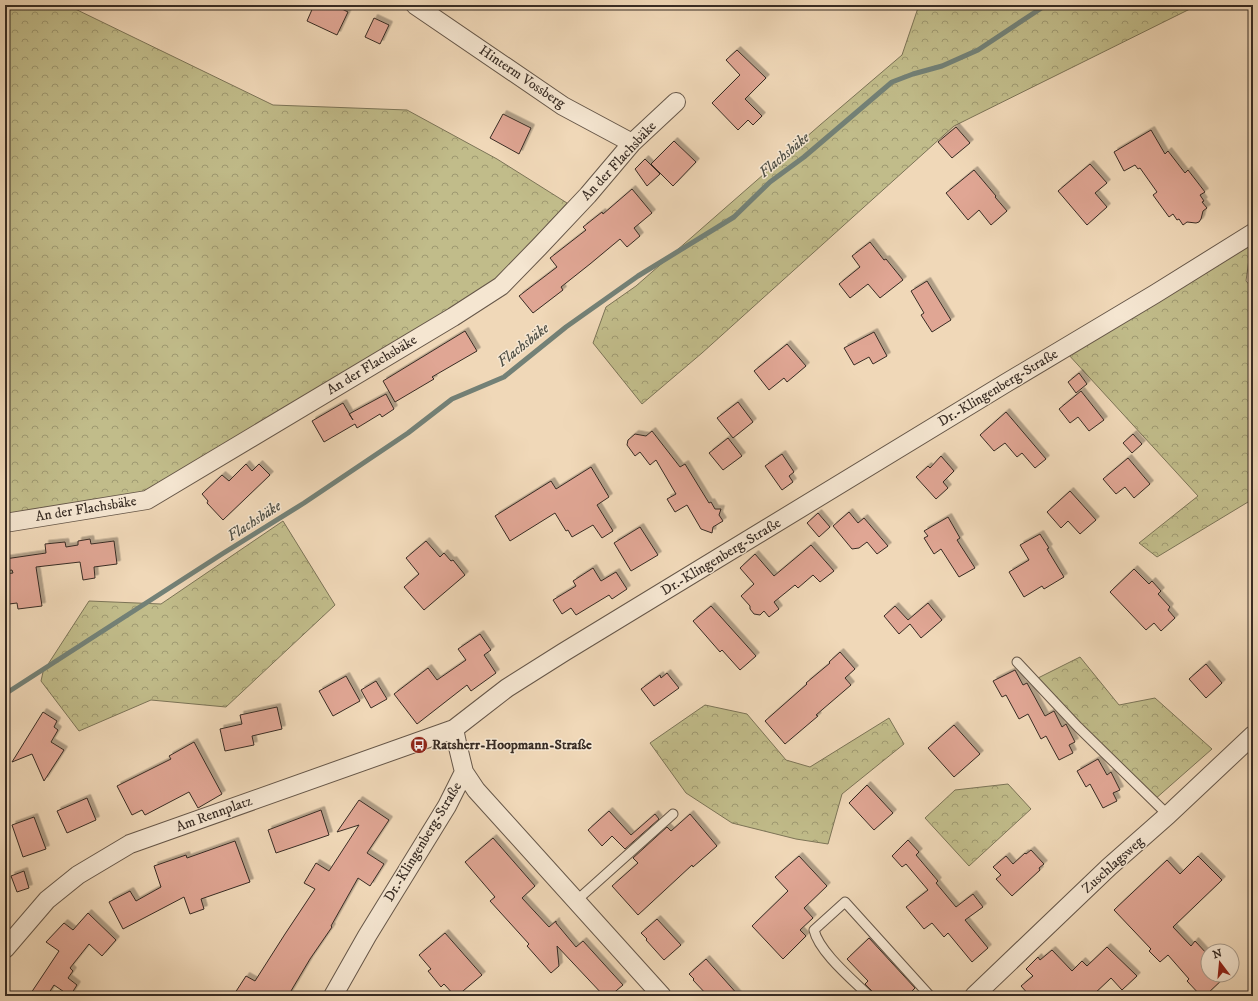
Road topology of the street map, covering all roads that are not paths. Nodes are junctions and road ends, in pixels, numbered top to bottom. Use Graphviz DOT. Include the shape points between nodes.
graph roads {
  1 [pos="415,5"];
  2 [pos="676,102"];
  3 [pos="632,143"];
  4 [pos="1253,233"];
  5 [pos="5,522"];
  6 [pos="1017,662"];
  7 [pos="454,729"];
  8 [pos="1253,735"];
  9 [pos="464,772"];
  10 [pos="673,814"];
  11 [pos="1168,815"];
  12 [pos="576,901"];
  13 [pos="5,949"];
  14 [pos="926,994"];
  15 [pos="976,995"];
  16 [pos="333,996"];
  17 [pos="662,996"];
  18 [pos="869,996"];
  1 -- 3 [label="street, Hinterm Vossberg" via="563,106"];
  2 -- 3 [label="street, An der Flachsbäke"];
  3 -- 5 [label="street, An der Flachsbäke" via="588,195 501,286 453,317 146,500"];
  4 -- 7 [label="street, Dr.-Klingenberg-Straße" via="564,652 507,688"];
  6 -- 11 [label="lane" via="1078,727"];
  7 -- 9 [label="street, Dr.-Klingenberg-Straße"];
  7 -- 13 [label="street, Am Rennplatz" via="130,844 78,875 47,900"];
  8 -- 11 [label="street, Zuschlagsweg"];
  9 -- 12 [label="street" via="476,790"];
  9 -- 16 [label="street, Dr.-Klingenberg-Straße" via="447,806"];
  10 -- 12 [label="lane"];
  11 -- 15 [label="street, Zuschlagsweg" via="1109,867"];
  12 -- 17 [label="street"];
  14 -- 18 [label="lane" via="845,902 814,930 816,938 835,963"];
}
